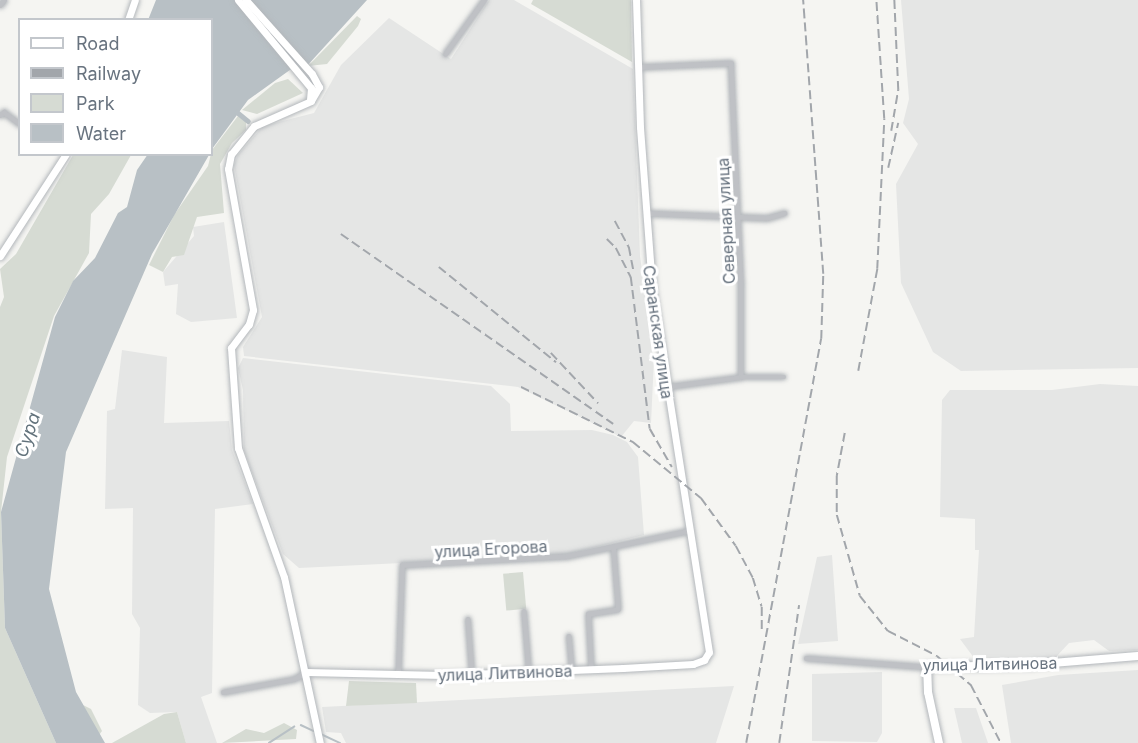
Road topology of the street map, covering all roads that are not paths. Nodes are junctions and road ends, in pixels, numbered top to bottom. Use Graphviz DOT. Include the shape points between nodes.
graph roads {
  1 [pos="4,0"];
  2 [pos="135,0"];
  3 [pos="238,0"];
  4 [pos="246,0"];
  5 [pos="484,0"];
  6 [pos="636,0"];
  7 [pos="0,5"];
  8 [pos="129,18"];
  9 [pos="446,54"];
  10 [pos="638,67"];
  11 [pos="307,103"];
  12 [pos="2,113"];
  13 [pos="18,123"];
  14 [pos="62,156"];
  15 [pos="646,213"];
  16 [pos="784,213"];
  17 [pos="738,214"];
  18 [pos="0,256"];
  19 [pos="741,377"];
  20 [pos="784,377"];
  21 [pos="665,387"];
  22 [pos="688,531"];
  23 [pos="613,547"];
  24 [pos="524,611"];
  25 [pos="468,619"];
  26 [pos="569,636"];
  27 [pos="1138,656"];
  28 [pos="806,658"];
  29 [pos="704,660"];
  30 [pos="927,667"];
  31 [pos="591,669"];
  32 [pos="572,670"];
  33 [pos="306,672"];
  34 [pos="529,672"];
  35 [pos="398,674"];
  36 [pos="472,674"];
  37 [pos="223,692"];
  38 [pos="320,743"];
  39 [pos="939,743"];
  1 -- 7 [label="street"];
  2 -- 8 [label="main road"];
  3 -- 11 [label="main road" via="312,91"];
  4 -- 11 [label="main road" via="312,74 319,91"];
  5 -- 9 [label="street"];
  6 -- 10 [label="main road, Саранская улица"];
  10 -- 15 [label="main road, Саранская улица"];
  10 -- 17 [label="street, Северная улица" via="732,63"];
  11 -- 33 [label="main road" via="260,121 234,149 228,169 253,310 249,324 231,348 238,448 284,577"];
  12 -- 13 [label="street"];
  14 -- 18 [label="main road"];
  15 -- 17 [label="street"];
  15 -- 21 [label="main road, Саранская улица"];
  16 -- 17 [label="street" via="767,218"];
  17 -- 19 [label="street, Северная улица"];
  19 -- 20 [label="street"];
  19 -- 21 [label="street"];
  21 -- 22 [label="main road, Саранская улица"];
  22 -- 23 [label="street, улица Егорова"];
  22 -- 29 [label="main road, Саранская улица" via="709,652"];
  23 -- 31 [label="street" via="618,609 588,614"];
  23 -- 35 [label="street, улица Егорова" via="567,556 402,565"];
  24 -- 34 [label="street"];
  25 -- 36 [label="street"];
  26 -- 32 [label="street"];
  27 -- 30 [label="main road, улица Литвинова" via="1028,665"];
  28 -- 30 [label="street, улица Литвинова"];
  29 -- 31 [label="main road, улица Литвинова" via="693,664"];
  30 -- 39 [label="main road"];
  31 -- 32 [label="main road, улица Литвинова"];
  32 -- 34 [label="main road, улица Литвинова"];
  33 -- 35 [label="main road, улица Литвинова"];
  33 -- 37 [label="street" via="294,680"];
  33 -- 38 [label="main road"];
  34 -- 36 [label="main road, улица Литвинова"];
  35 -- 36 [label="main road, улица Литвинова"];
}
